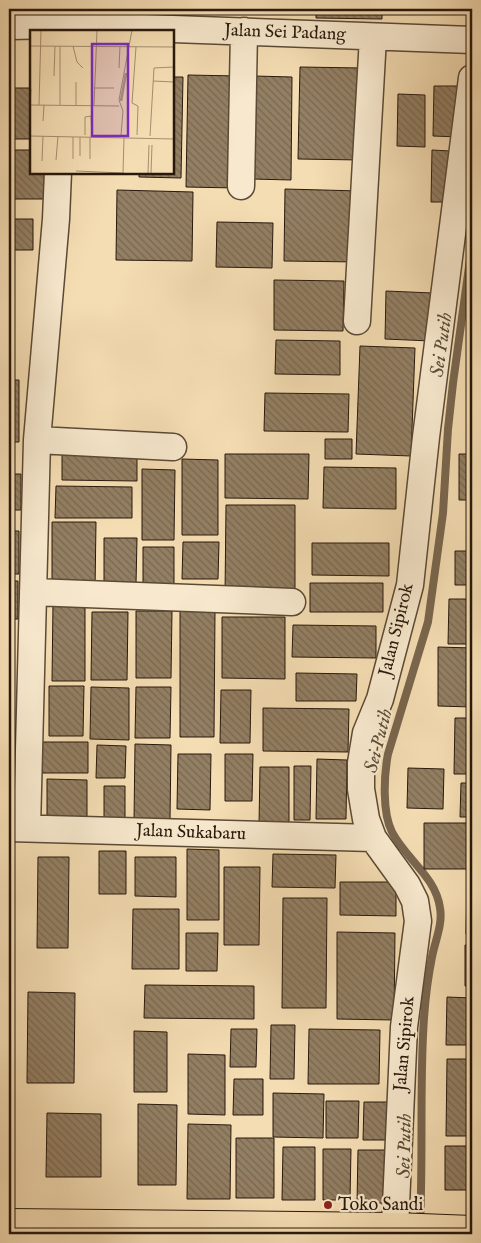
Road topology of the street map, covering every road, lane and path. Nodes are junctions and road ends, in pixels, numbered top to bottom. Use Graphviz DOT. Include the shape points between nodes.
graph roads {
  1 [pos="62,22"];
  2 [pos="9,26"];
  3 [pos="244,31"];
  4 [pos="373,36"];
  5 [pos="472,40"];
  6 [pos="472,78"];
  7 [pos="58,174"];
  8 [pos="241,186"];
  9 [pos="357,320"];
  10 [pos="37,440"];
  11 [pos="173,447"];
  12 [pos="33,592"];
  13 [pos="292,602"];
  14 [pos="18,828"];
  15 [pos="373,838"];
  16 [pos="9,1224"];
  17 [pos="400,1227"];
  18 [pos="472,1230"];
  1 -- 2 [label="street, Jalan Sei Padang"];
  1 -- 3 [label="street, Jalan Sei Padang"];
  3 -- 4 [label="street, Jalan Sei Padang"];
  3 -- 8 [label="street"];
  4 -- 5 [label="street, Jalan Sei Padang"];
  4 -- 9 [label="street"];
  6 -- 15 [label="street, Jalan Sipirok" via="410,585 380,699 366,733 361,763 361,790"];
  7 -- 10 [label="street"];
  10 -- 11 [label="street"];
  10 -- 12 [label="street"];
  12 -- 13 [label="street"];
  12 -- 14 [label="street"];
  14 -- 15 [label="street, Jalan Sukabaru"];
  15 -- 17 [label="street, Jalan Sipirok" via="407,885 418,910 404,1027"];
  16 -- 17 [label="main road"];
  17 -- 18 [label="main road"];
}
